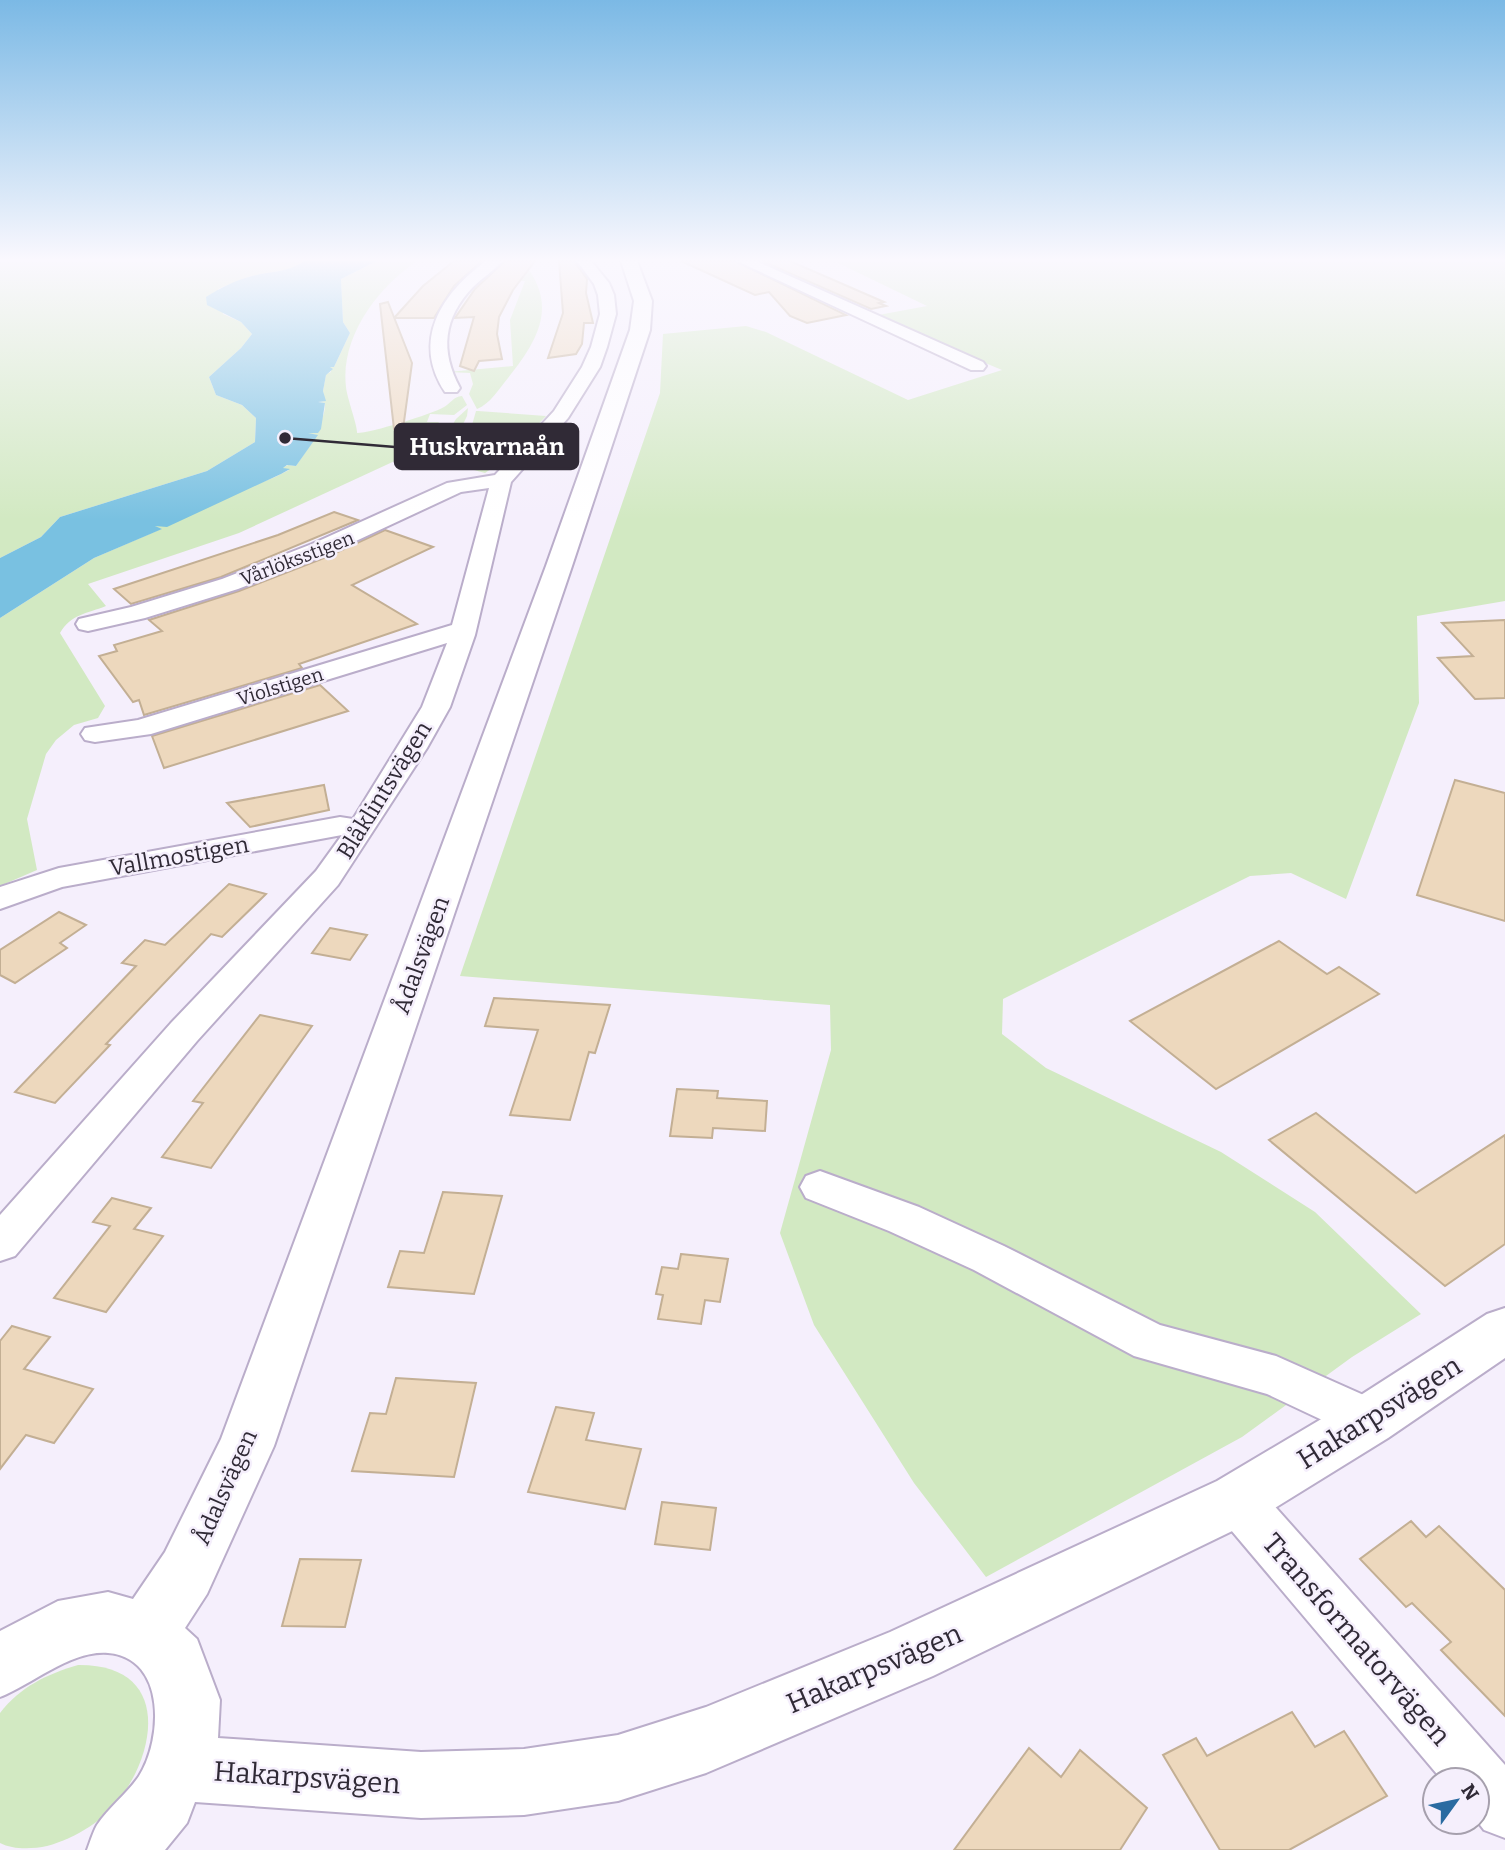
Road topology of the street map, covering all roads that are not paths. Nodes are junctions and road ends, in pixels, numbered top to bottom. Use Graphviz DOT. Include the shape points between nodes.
graph roads {
  1 [pos="439,347"];
  2 [pos="599,347"];
  3 [pos="634,347"];
  4 [pos="936,347"];
  5 [pos="977,366"];
  6 [pos="451,388"];
  7 [pos="501,481"];
  8 [pos="88,624"];
  9 [pos="462,635"];
  10 [pos="95,734"];
  11 [pos="362,830"];
  12 [pos="0,898"];
  13 [pos="820,1187"];
  14 [pos="0,1244"];
  15 [pos="1505,1330"];
  16 [pos="1369,1420"];
  17 [pos="1237,1500"];
  18 [pos="146,1633"];
  19 [pos="0,1666"];
  20 [pos="178,1768"];
  21 [pos="1505,1809"];
  22 [pos="121,1850"];
  1 -- 6 [label="street" via="439,366"];
  2 -- 7 [label="street, Blåklintsvägen" via="561,414"];
  3 -- 18 [label="main road, Ådalsvägen" via="246,1446 186,1573"];
  4 -- 5 [label="street"];
  7 -- 8 [label="street, Vårlöksstigen" via="454,487 309,556 204,593"];
  7 -- 9 [label="street, Blåklintsvägen"];
  9 -- 10 [label="street, Violstigen" via="455,632 141,728"];
  9 -- 11 [label="street, Blåklintsvägen" via="436,707"];
  11 -- 12 [label="street, Vallmostigen" via="340,826 59,878"];
  11 -- 14 [label="street, Blåklintsvägen" via="327,878 175,1042"];
  13 -- 16 [label="street" via="989,1258 1150,1342 1276,1376"];
  15 -- 16 [label="main road, Hakarpsvägen"];
  16 -- 17 [label="main road, Hakarpsvägen"];
  17 -- 20 [label="main road, Hakarpsvägen" via="911,1654 706,1740 618,1768 524,1782 421,1785"];
  17 -- 21 [label="street, Transformatorvägen"];
  18 -- 19 [label="main road" via="113,1624 74,1628 33,1643"];
  18 -- 20 [label="main road" via="172,1654 187,1685 190,1725"];
  20 -- 22 [label="main road" via="159,1806"];
}
